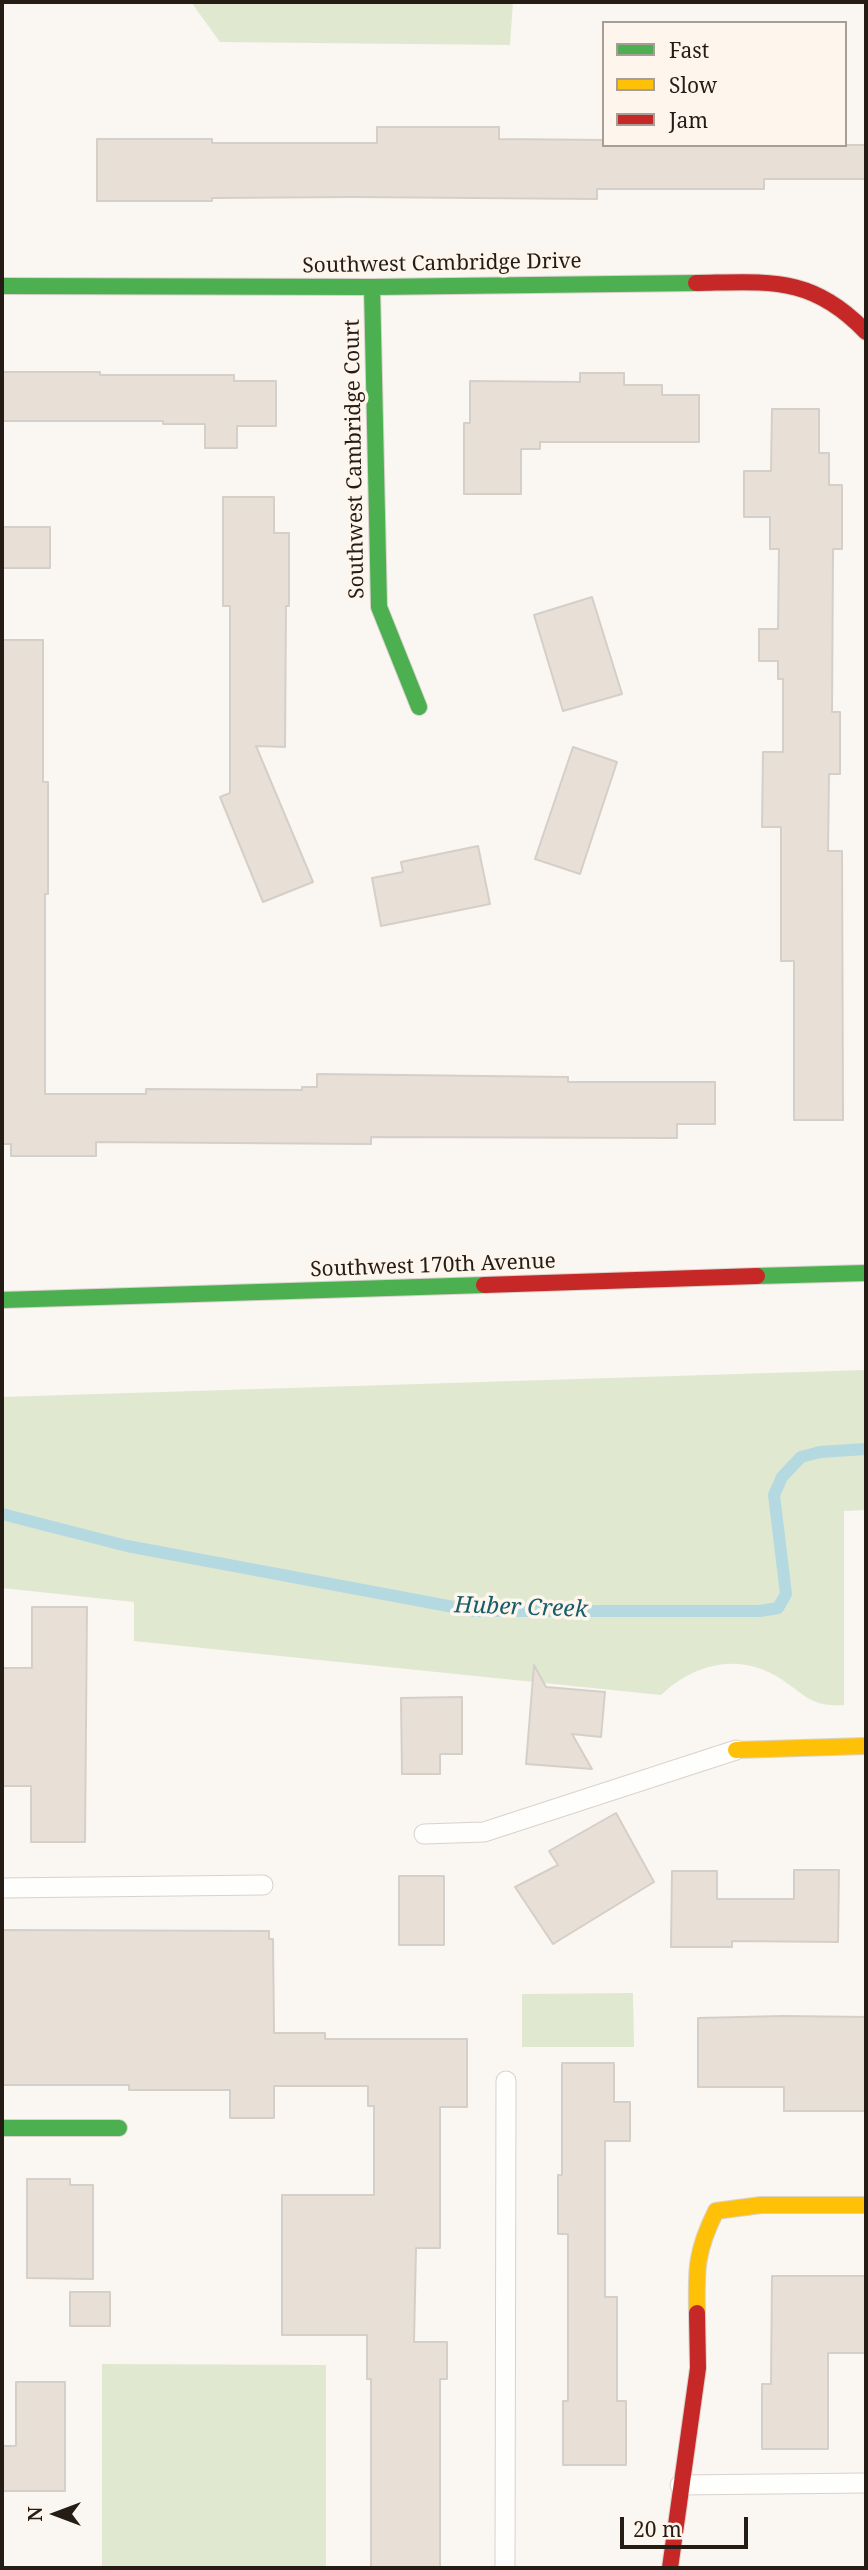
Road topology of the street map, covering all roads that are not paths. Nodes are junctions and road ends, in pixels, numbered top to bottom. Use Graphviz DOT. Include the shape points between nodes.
graph roads {
  1 [pos="2,286"];
  2 [pos="372,287"];
  3 [pos="866,332"];
  4 [pos="419,707"];
  5 [pos="866,1273"];
  6 [pos="2,1300"];
  7 [pos="866,1746"];
  8 [pos="736,1749"];
  9 [pos="424,1834"];
  10 [pos="263,1885"];
  11 [pos="2,1888"];
  12 [pos="506,2081"];
  13 [pos="2,2128"];
  14 [pos="119,2128"];
  15 [pos="866,2205"];
  16 [pos="866,2483"];
  17 [pos="680,2484"];
  18 [pos="505,2568"];
  19 [pos="670,2568"];
  1 -- 2 [label="street, Southwest Cambridge Drive"];
  2 -- 3 [label="street, Southwest Cambridge Drive" via="771,282 813,291 850,315"];
  2 -- 4 [label="street, Southwest Cambridge Court" via="379,607"];
  5 -- 6 [label="street, Southwest 170th Avenue"];
  7 -- 8 [label="street"];
  8 -- 9 [label="lane" via="484,1832"];
  10 -- 11 [label="lane"];
  12 -- 18 [label="lane"];
  13 -- 14 [label="street"];
  15 -- 17 [label="street" via="761,2205 716,2211 696,2268 698,2368"];
  16 -- 17 [label="lane"];
  17 -- 19 [label="street"];
}
